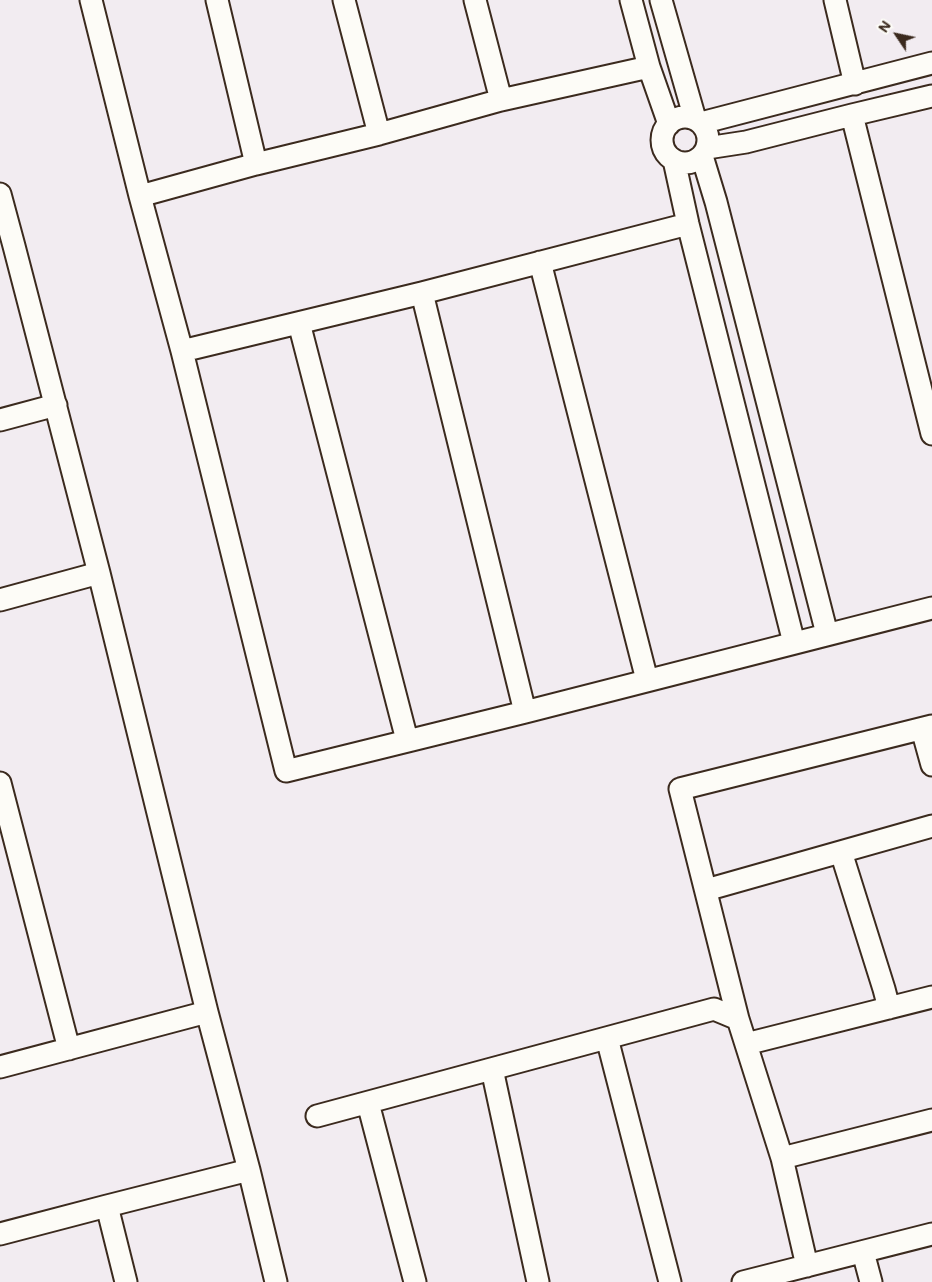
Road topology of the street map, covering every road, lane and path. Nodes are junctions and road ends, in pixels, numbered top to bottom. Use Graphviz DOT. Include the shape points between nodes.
graph roads {
  1 [pos="91,0"];
  2 [pos="218,0"];
  3 [pos="344,0"];
  4 [pos="475,0"];
  5 [pos="631,0"];
  6 [pos="661,0"];
  7 [pos="835,0"];
  8 [pos="932,64"];
  9 [pos="649,67"];
  10 [pos="855,84"];
  11 [pos="932,96"];
  12 [pos="501,100"];
  13 [pos="852,115"];
  14 [pos="698,121"];
  15 [pos="669,124"];
  16 [pos="379,134"];
  17 [pos="704,152"];
  18 [pos="674,160"];
  19 [pos="256,164"];
  20 [pos="0,194"];
  21 [pos="140,196"];
  22 [pos="688,224"];
  23 [pos="7,248"];
  24 [pos="540,262"];
  25 [pos="422,293"];
  26 [pos="299,323"];
  27 [pos="182,351"];
  28 [pos="56,405"];
  29 [pos="0,420"];
  30 [pos="932,434"];
  31 [pos="99,573"];
  32 [pos="0,600"];
  33 [pos="932,608"];
  34 [pos="827,634"];
  35 [pos="794,643"];
  36 [pos="647,680"];
  37 [pos="525,712"];
  38 [pos="927,727"];
  39 [pos="407,740"];
  40 [pos="932,765"];
  41 [pos="0,783"];
  42 [pos="932,826"];
  43 [pos="840,852"];
  44 [pos="706,890"];
  45 [pos="932,997"];
  46 [pos="889,1008"];
  47 [pos="207,1012"];
  48 [pos="738,1019"];
  49 [pos="607,1038"];
  50 [pos="746,1044"];
  51 [pos="69,1049"];
  52 [pos="0,1067"];
  53 [pos="492,1069"];
  54 [pos="368,1103"];
  55 [pos="317,1116"];
  56 [pos="932,1120"];
  57 [pos="782,1158"];
  58 [pos="249,1170"];
  59 [pos="107,1206"];
  60 [pos="0,1234"];
  61 [pos="932,1234"];
  62 [pos="863,1252"];
  63 [pos="807,1266"];
  64 [pos="126,1282"];
  65 [pos="276,1282"];
  66 [pos="415,1282"];
  67 [pos="538,1282"];
  68 [pos="670,1282"];
  69 [pos="742,1282"];
  70 [pos="871,1282"];
  1 -- 21 [label="street"];
  2 -- 19 [label="street"];
  3 -- 16 [label="street"];
  4 -- 12 [label="street"];
  5 -- 9 [label="street"];
  6 -- 14 [label="street"];
  7 -- 10 [label="street"];
  8 -- 10 [label="street"];
  9 -- 12 [label="street"];
  9 -- 15 [label="street"];
  10 -- 14 [label="street"];
  11 -- 13 [label="street"];
  12 -- 16 [label="street"];
  13 -- 17 [label="street"];
  13 -- 30 [label="street"];
  14 -- 15 [label="street" via="688,117"];
  14 -- 17 [label="street" via="707,133 708,143"];
  15 -- 18 [label="street" via="662,139 667,155"];
  16 -- 19 [label="street"];
  17 -- 18 [label="street" via="696,161 689,163"];
  17 -- 34 [label="street"];
  18 -- 22 [label="street"];
  19 -- 21 [label="street"];
  20 -- 23 [label="street"];
  21 -- 27 [label="street"];
  22 -- 24 [label="street"];
  22 -- 35 [label="street"];
  23 -- 28 [label="street"];
  24 -- 25 [label="street"];
  24 -- 36 [label="street"];
  25 -- 26 [label="street"];
  25 -- 37 [label="street"];
  26 -- 27 [label="street"];
  26 -- 39 [label="street"];
  27 -- 39 [label="street" via="286,771"];
  28 -- 29 [label="street"];
  28 -- 31 [label="street"];
  31 -- 32 [label="street"];
  31 -- 47 [label="street"];
  33 -- 34 [label="street"];
  34 -- 35 [label="street"];
  35 -- 36 [label="street"];
  36 -- 37 [label="street"];
  37 -- 39 [label="street"];
  38 -- 40 [label="street"];
  38 -- 44 [label="street" via="680,789"];
  41 -- 51 [label="street"];
  42 -- 43 [label="street"];
  43 -- 44 [label="street"];
  43 -- 46 [label="street"];
  44 -- 48 [label="street"];
  45 -- 46 [label="street"];
  46 -- 50 [label="street"];
  47 -- 51 [label="street"];
  47 -- 58 [label="street"];
  48 -- 49 [label="street" via="714,1008"];
  48 -- 50 [label="street"];
  49 -- 53 [label="street"];
  49 -- 68 [label="street"];
  50 -- 57 [label="street"];
  51 -- 52 [label="street"];
  53 -- 54 [label="street"];
  53 -- 67 [label="street"];
  54 -- 55 [label="street"];
  54 -- 66 [label="street"];
  56 -- 57 [label="street"];
  57 -- 63 [label="street"];
  58 -- 59 [label="street"];
  58 -- 65 [label="street"];
  59 -- 60 [label="street"];
  59 -- 64 [label="street"];
  61 -- 62 [label="street"];
  62 -- 63 [label="street"];
  62 -- 70 [label="street"];
  63 -- 69 [label="street"];
}
